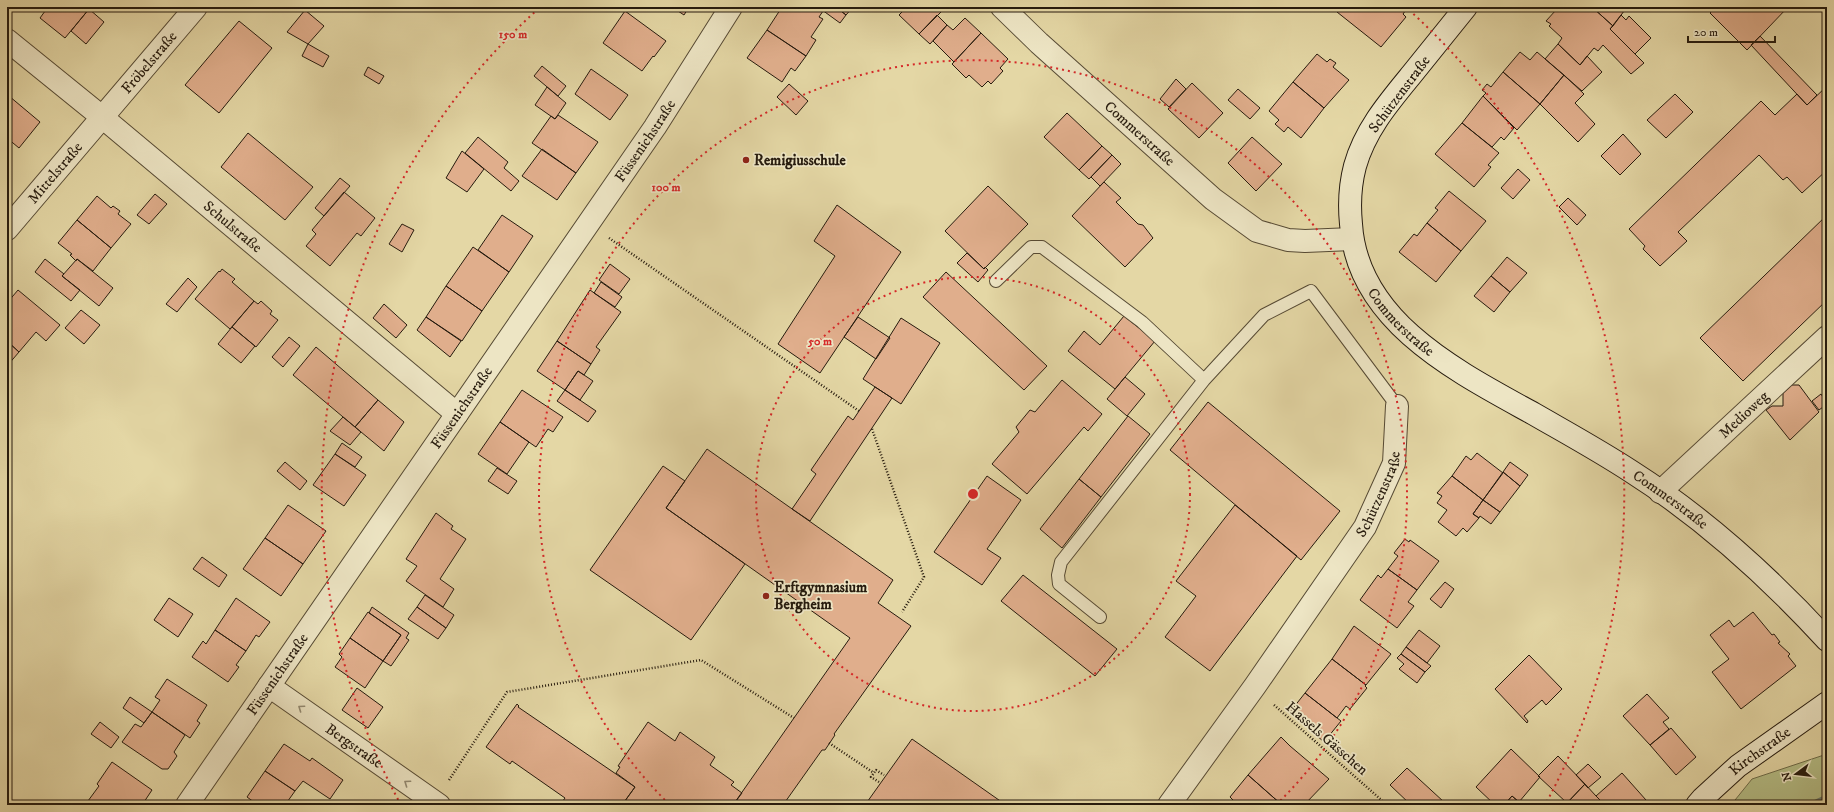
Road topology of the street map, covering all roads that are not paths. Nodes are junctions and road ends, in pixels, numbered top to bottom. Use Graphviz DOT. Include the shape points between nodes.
graph roads {
  1 [pos="196,7"];
  2 [pos="731,7"];
  3 [pos="1002,7"];
  4 [pos="1466,7"];
  5 [pos="7,40"];
  6 [pos="102,117"];
  7 [pos="7,229"];
  8 [pos="1352,239"];
  9 [pos="996,281"];
  10 [pos="1827,337"];
  11 [pos="1204,380"];
  12 [pos="1397,406"];
  13 [pos="457,414"];
  14 [pos="1660,492"];
  15 [pos="1100,616"];
  16 [pos="1827,640"];
  17 [pos="269,686"];
  18 [pos="1827,703"];
  19 [pos="437,804"];
  20 [pos="187,805"];
  21 [pos="1169,805"];
  22 [pos="1697,805"];
  1 -- 6 [label="street, Fröbelstraße"];
  2 -- 13 [label="street, Füssenichstraße" via="655,127"];
  3 -- 8 [label="street, Commerstraße" via="1213,199 1257,231 1288,240"];
  4 -- 8 [label="street, Schützenstraße" via="1383,110 1363,143 1355,167 1349,204"];
  5 -- 6 [label="street, Schulstraße"];
  6 -- 7 [label="street, Mittelstraße"];
  6 -- 13 [label="street, Schulstraße"];
  8 -- 14 [label="street, Commerstraße" via="1359,265 1374,293 1386,311 1424,347 1471,379 1626,468"];
  9 -- 11 [label="lane" via="1031,247 1042,247 1142,322"];
  10 -- 14 [label="street, Medioweg"];
  11 -- 12 [label="lane, Schützenstraße" via="1264,315 1311,290"];
  11 -- 15 [label="lane" via="1061,562 1059,584"];
  12 -- 21 [label="street, Schützenstraße" via="1394,462 1365,527"];
  13 -- 17 [label="street, Füssenichstraße"];
  14 -- 16 [label="street, Commerstraße" via="1725,539"];
  19 -- 17 [label="street, Bergstraße, one-way"];
  17 -- 20 [label="street, Füssenichstraße"];
  18 -- 22 [label="street, Kirchstraße" via="1738,766"];
}
